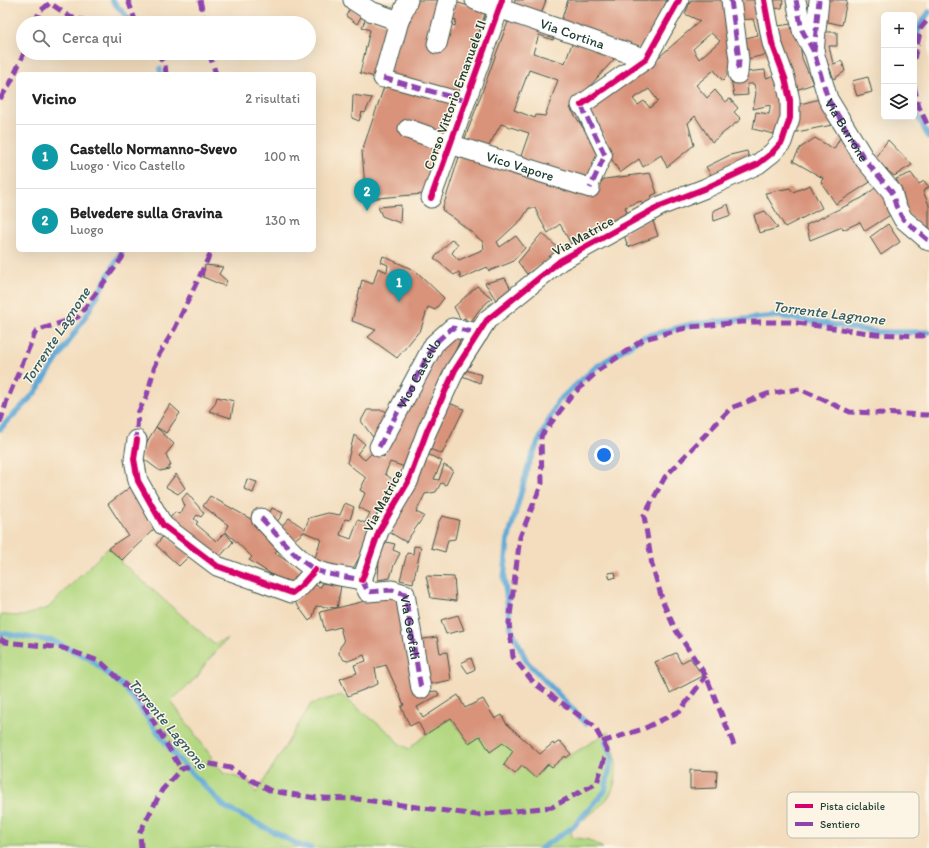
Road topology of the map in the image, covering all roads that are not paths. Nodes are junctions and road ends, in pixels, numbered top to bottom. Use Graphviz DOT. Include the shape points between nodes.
graph roads {
  1 [pos="353,0"];
  2 [pos="408,0"];
  3 [pos="448,0"];
  4 [pos="475,0"];
  5 [pos="679,0"];
  6 [pos="731,0"];
  7 [pos="764,0"];
  8 [pos="796,0"];
  9 [pos="819,0"];
  10 [pos="501,4"];
  11 [pos="399,21"];
  12 [pos="437,44"];
  13 [pos="814,52"];
  14 [pos="646,60"];
  15 [pos="738,74"];
  16 [pos="383,78"];
  17 [pos="466,101"];
  18 [pos="581,105"];
  19 [pos="408,129"];
  20 [pos="450,144"];
  21 [pos="590,188"];
  22 [pos="431,198"];
  23 [pos="929,241"];
  24 [pos="478,333"];
  25 [pos="137,440"];
  26 [pos="379,447"];
  27 [pos="261,518"];
  28 [pos="315,570"];
  29 [pos="362,580"];
  30 [pos="421,689"];
  1 -- 11 [label="street" via="370,11"];
  2 -- 11 [label="street"];
  3 -- 12 [label="street"];
  4 -- 10 [label="street, Via Cortina"];
  5 -- 14 [label="street"];
  6 -- 15 [label="street" via="739,60"];
  7 -- 24 [label="street, Via Matrice" via="772,43 790,100 790,118 782,142 758,164 660,206 560,261 487,320"];
  8 -- 13 [label="street, Via Burrone" via="802,30"];
  9 -- 13 [label="street"];
  10 -- 14 [label="street, Via Cortina"];
  10 -- 17 [label="street, Corso Vittorio Emanuele II"];
  11 -- 16 [label="street"];
  13 -- 23 [label="street, Via Burrone" via="828,99 856,146 892,192 903,220"];
  14 -- 18 [label="street"];
  16 -- 17 [label="street"];
  17 -- 20 [label="street, Corso Vittorio Emanuele II"];
  18 -- 21 [label="street" via="605,155"];
  19 -- 20 [label="street, Vico Vapore"];
  20 -- 21 [label="street, Vico Vapore"];
  20 -- 22 [label="street, Corso Vittorio Emanuele II"];
  24 -- 26 [label="street, Vico Castello" via="452,328 434,344"];
  24 -- 29 [label="street, Via Matrice" via="455,370 427,431 408,482 379,531"];
  25 -- 28 [label="street" via="134,459 138,481 162,525 217,566 292,593"];
  27 -- 28 [label="street" via="296,556"];
  28 -- 29 [label="street"];
  29 -- 30 [label="street, Via Geofali" via="368,592 392,590 404,594"];
}
